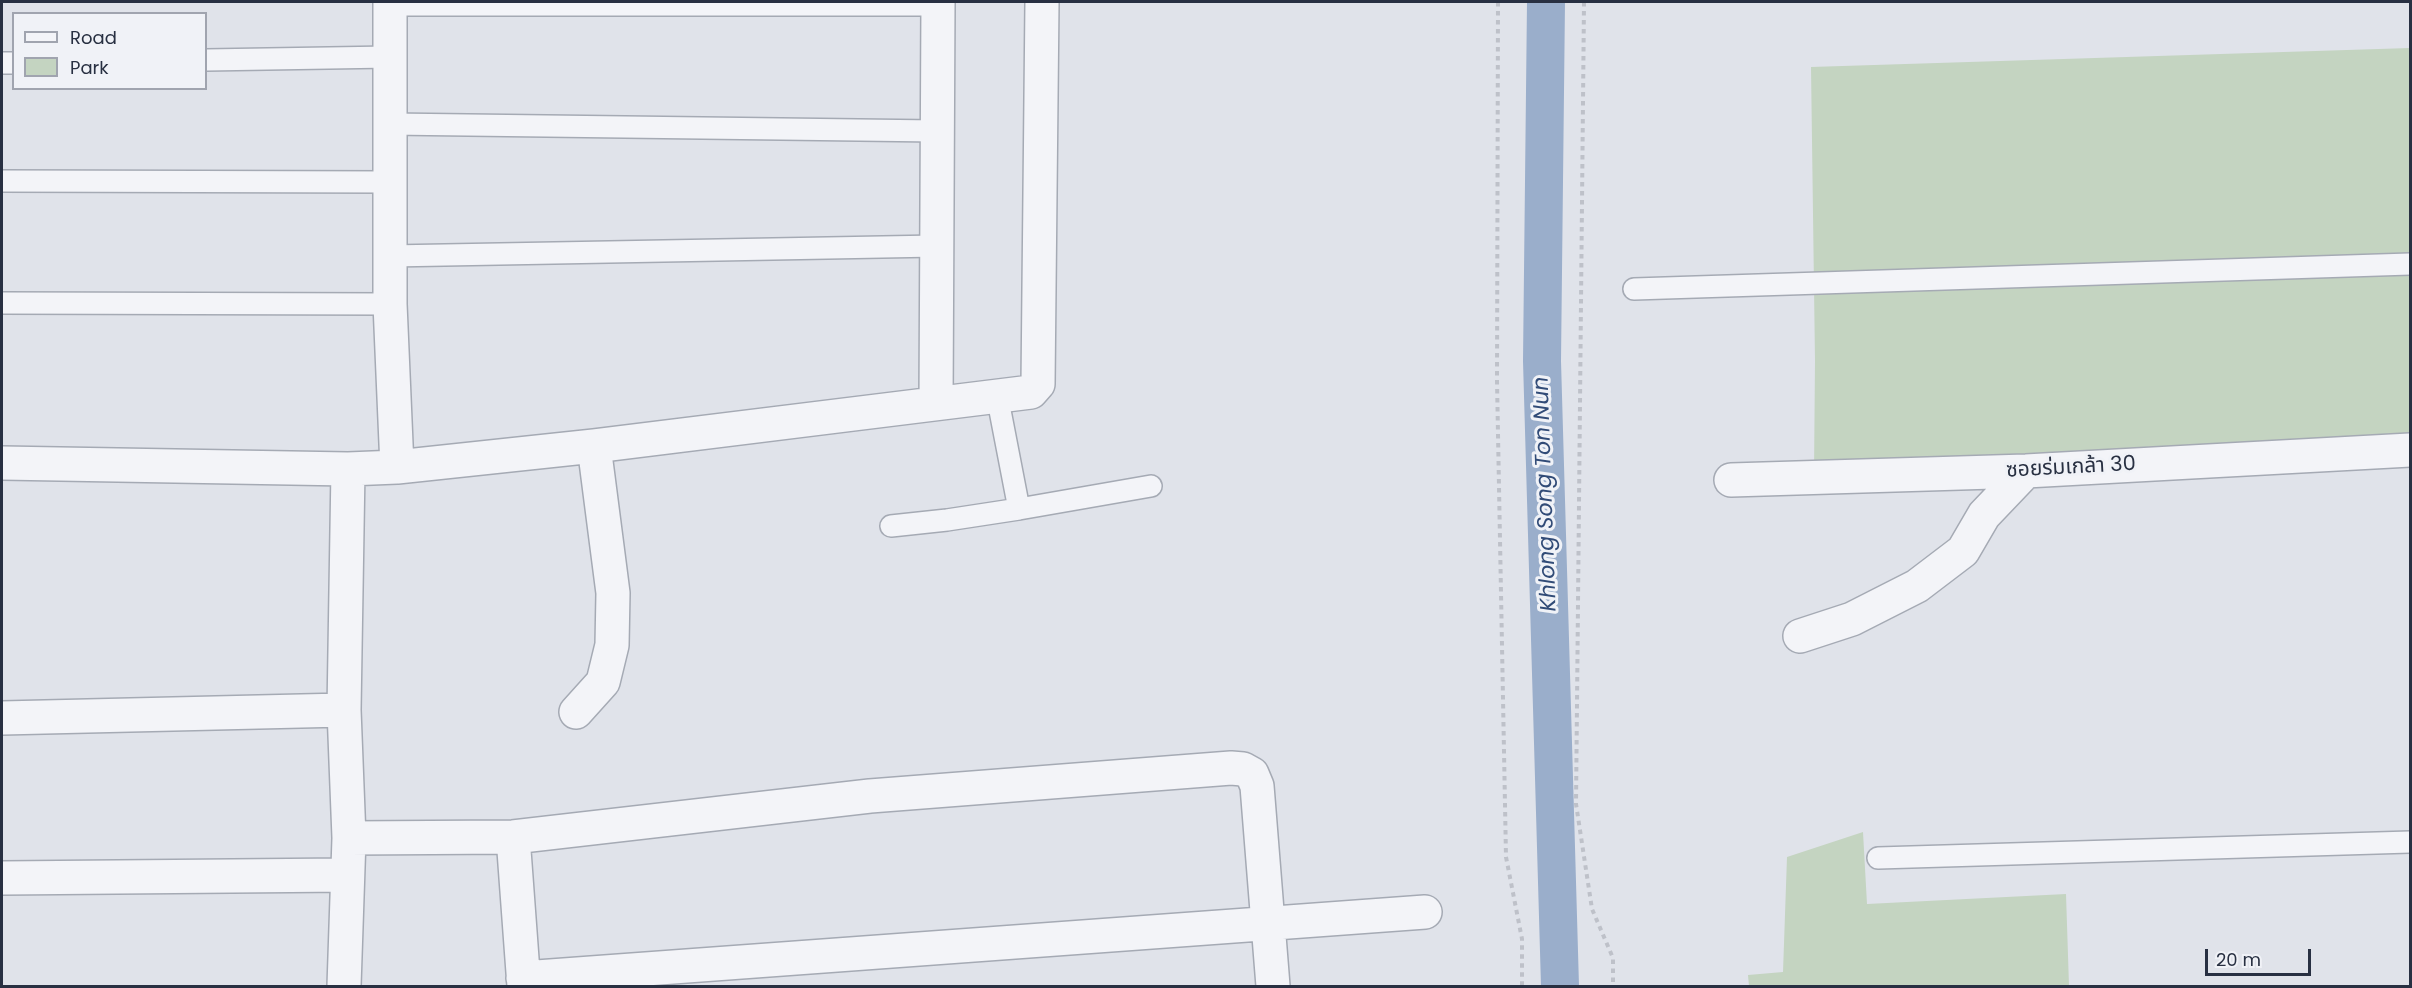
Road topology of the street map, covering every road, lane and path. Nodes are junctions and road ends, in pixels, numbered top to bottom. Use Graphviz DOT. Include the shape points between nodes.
graph roads {
  1 [pos="1042,2"];
  2 [pos="1498,2"];
  3 [pos="1584,2"];
  4 [pos="390,3"];
  5 [pos="938,3"];
  6 [pos="390,57"];
  7 [pos="207,60"];
  8 [pos="390,124"];
  9 [pos="937,131"];
  10 [pos="2,181"];
  11 [pos="390,182"];
  12 [pos="937,246"];
  13 [pos="390,256"];
  14 [pos="2410,264"];
  15 [pos="1634,289"];
  16 [pos="2,303"];
  17 [pos="390,304"];
  18 [pos="997,395"];
  19 [pos="936,403"];
  20 [pos="594,446"];
  21 [pos="2410,450"];
  22 [pos="2,463"];
  23 [pos="397,467"];
  24 [pos="348,469"];
  25 [pos="2026,471"];
  26 [pos="1731,480"];
  27 [pos="1151,486"];
  28 [pos="1019,509"];
  29 [pos="891,526"];
  30 [pos="1800,636"];
  31 [pos="344,710"];
  32 [pos="576,712"];
  33 [pos="2,718"];
  34 [pos="513,837"];
  35 [pos="349,838"];
  36 [pos="2410,842"];
  37 [pos="1878,858"];
  38 [pos="347,875"];
  39 [pos="2,878"];
  40 [pos="1425,912"];
  41 [pos="1268,925"];
  42 [pos="523,982"];
  43 [pos="344,987"];
  44 [pos="1273,987"];
  45 [pos="1522,987"];
  46 [pos="1613,987"];
  1 -- 18 [label="street" via="1038,384 1031,392"];
  2 -- 45 [label="path" via="1497,381 1505,822 1506,857 1522,939"];
  3 -- 46 [label="path" via="1576,804 1592,909 1613,958"];
  4 -- 5 [label="lane"];
  4 -- 6 [label="street"];
  5 -- 9 [label="street"];
  6 -- 7 [label="lane"];
  6 -- 8 [label="street"];
  8 -- 9 [label="lane"];
  8 -- 11 [label="street"];
  9 -- 12 [label="street"];
  10 -- 11 [label="lane"];
  11 -- 13 [label="street"];
  12 -- 13 [label="lane"];
  12 -- 19 [label="street"];
  13 -- 17 [label="street"];
  14 -- 15 [label="lane"];
  16 -- 17 [label="lane"];
  17 -- 23 [label="street"];
  18 -- 19 [label="street"];
  18 -- 28 [label="lane"];
  19 -- 20 [label="street"];
  20 -- 23 [label="street"];
  20 -- 32 [label="street" via="613,593 612,645 603,682"];
  21 -- 25 [label="street, ซอยร่มเกล้า 30"];
  22 -- 24 [label="street"];
  23 -- 24 [label="street"];
  24 -- 31 [label="street"];
  25 -- 26 [label="street, ซอยร่มเกล้า 30"];
  25 -- 30 [label="street" via="1984,515 1962,551 1917,586 1852,619"];
  27 -- 28 [label="lane"];
  28 -- 29 [label="lane"];
  31 -- 33 [label="street"];
  31 -- 35 [label="street"];
  34 -- 35 [label="street"];
  34 -- 41 [label="street" via="870,796 1243,769 1252,774 1257,786"];
  34 -- 42 [label="street"];
  35 -- 38 [label="street"];
  36 -- 37 [label="lane"];
  38 -- 39 [label="street"];
  38 -- 43 [label="street"];
  40 -- 41 [label="street"];
  41 -- 42 [label="street"];
  41 -- 44 [label="street"];
}
